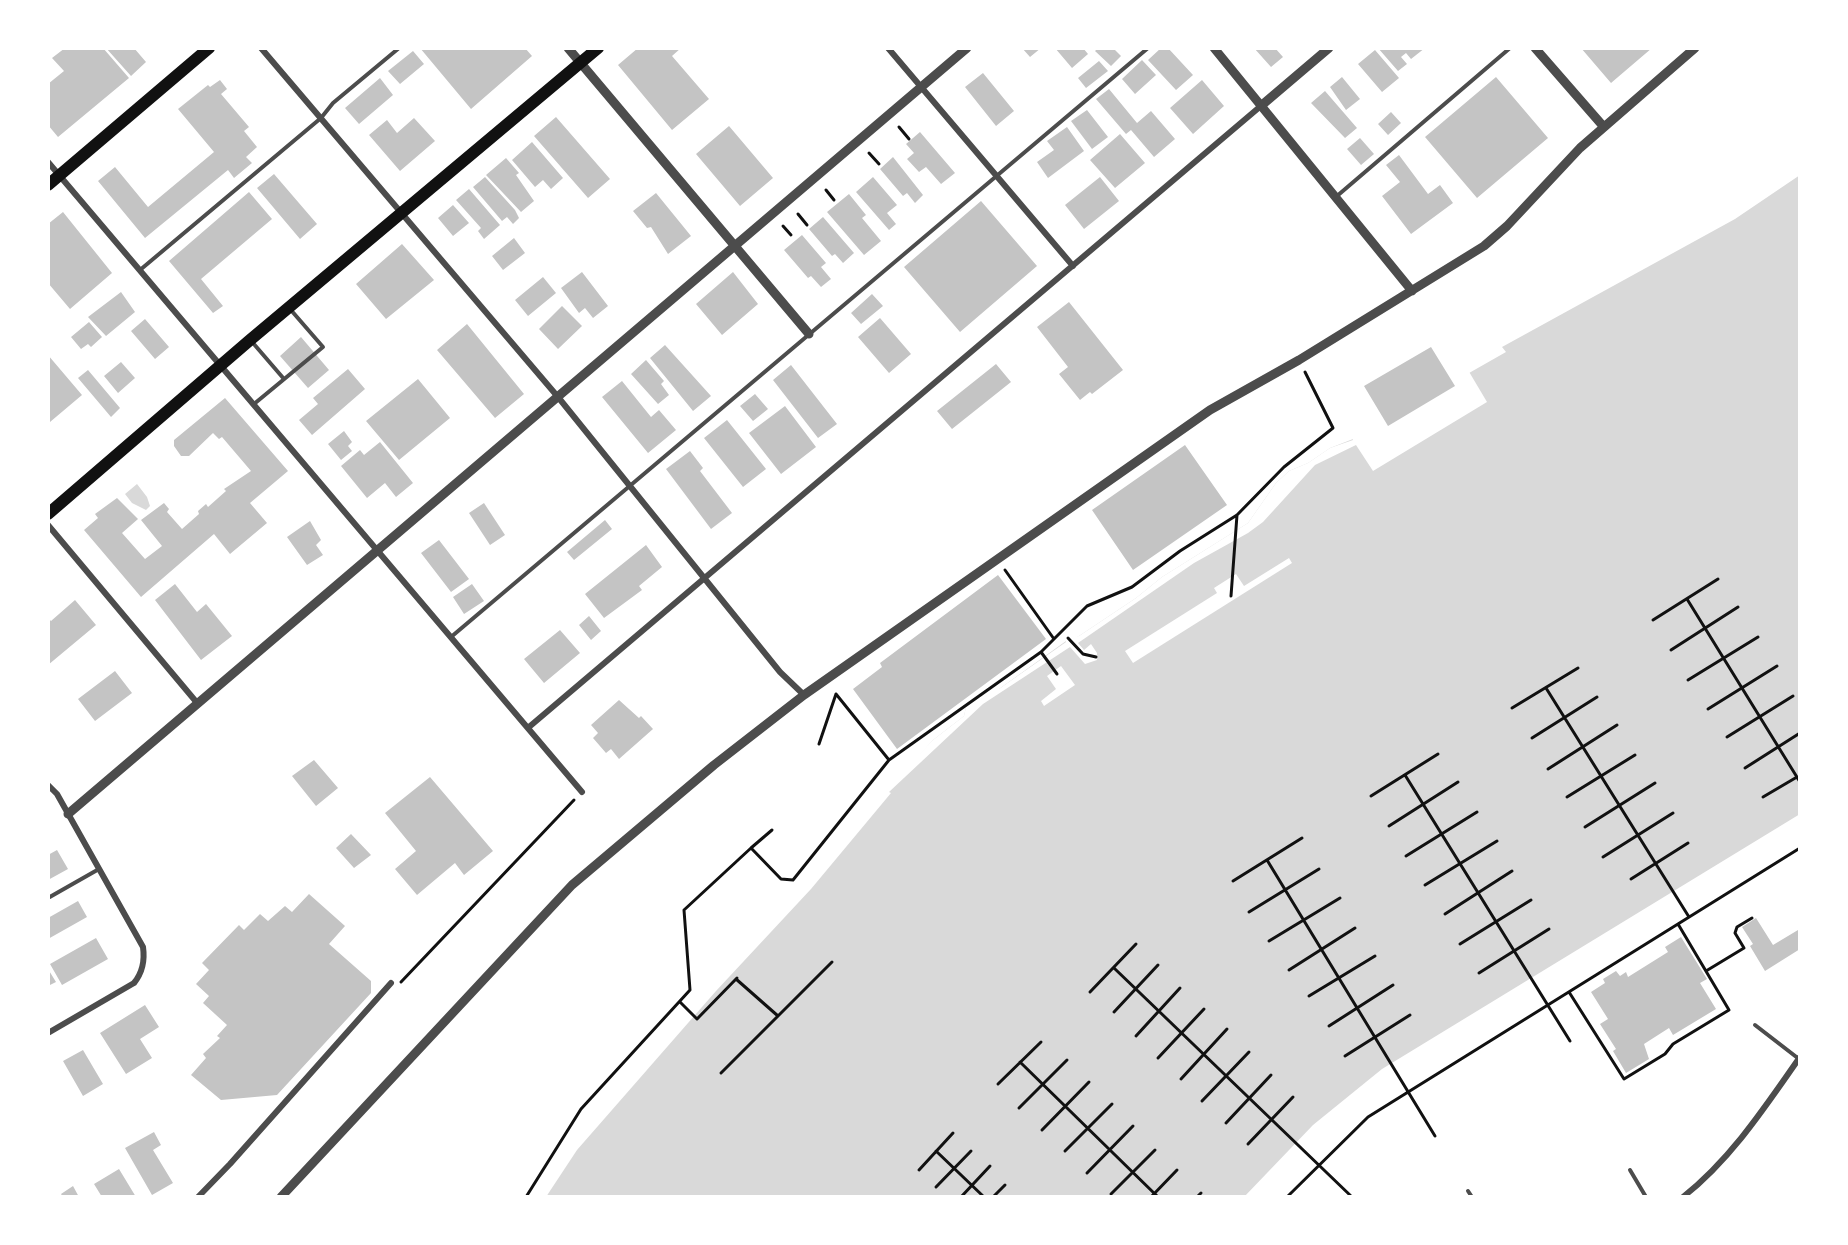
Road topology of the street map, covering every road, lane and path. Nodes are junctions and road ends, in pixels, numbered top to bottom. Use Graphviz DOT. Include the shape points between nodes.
graph roads {
  1 [pos="209,48"];
  2 [pos="261,48"];
  3 [pos="399,48"];
  4 [pos="568,48"];
  5 [pos="598,48"];
  6 [pos="888,48"];
  7 [pos="967,48"];
  8 [pos="1148,48"];
  9 [pos="1214,48"];
  10 [pos="1329,48"];
  11 [pos="1510,48"];
  12 [pos="1535,48"];
  13 [pos="1695,48"];
  14 [pos="580,63"];
  15 [pos="921,87"];
  16 [pos="1262,105"];
  17 [pos="321,118"];
  18 [pos="1604,126"];
  19 [pos="899,127"];
  20 [pos="909,139"];
  21 [pos="869,153"];
  22 [pos="48,162"];
  23 [pos="879,164"];
  24 [pos="59,175"];
  25 [pos="997,176"];
  26 [pos="48,185"];
  27 [pos="825,190"];
  28 [pos="1337,197"];
  29 [pos="834,200"];
  30 [pos="402,212"];
  31 [pos="798,214"];
  32 [pos="807,225"];
  33 [pos="783,226"];
  34 [pos="791,235"];
  35 [pos="735,246"];
  36 [pos="1073,266"];
  37 [pos="140,271"];
  38 [pos="1412,291"];
  39 [pos="289,307"];
  40 [pos="809,334"];
  41 [pos="250,340"];
  42 [pos="1299,360"];
  43 [pos="220,365"];
  44 [pos="284,379"];
  45 [pos="558,397"];
  46 [pos="254,405"];
  47 [pos="631,487"];
  48 [pos="48,514"];
  49 [pos="1237,515"];
  50 [pos="48,525"];
  51 [pos="378,550"];
  52 [pos="1004,568"];
  53 [pos="1718,579"];
  54 [pos="705,581"];
  55 [pos="1231,596"];
  56 [pos="1687,599"];
  57 [pos="1738,607"];
  58 [pos="1653,620"];
  59 [pos="1705,628"];
  60 [pos="451,637"];
  61 [pos="1758,637"];
  62 [pos="1068,638"];
  63 [pos="1054,639"];
  64 [pos="1671,650"];
  65 [pos="1041,652"];
  66 [pos="1096,657"];
  67 [pos="1723,658"];
  68 [pos="1777,666"];
  69 [pos="1578,668"];
  70 [pos="1057,674"];
  71 [pos="1688,680"];
  72 [pos="1546,688"];
  73 [pos="1742,688"];
  74 [pos="804,695"];
  75 [pos="1793,696"];
  76 [pos="1597,697"];
  77 [pos="198,704"];
  78 [pos="1512,708"];
  79 [pos="1708,709"];
  80 [pos="1565,717"];
  81 [pos="1760,717"];
  82 [pos="1617,725"];
  83 [pos="529,727"];
  84 [pos="1800,733"];
  85 [pos="1727,737"];
  86 [pos="1532,738"];
  87 [pos="819,744"];
  88 [pos="1583,747"];
  89 [pos="1778,747"];
  90 [pos="1438,754"];
  91 [pos="1635,755"];
  92 [pos="889,760"];
  93 [pos="1745,768"];
  94 [pos="1548,769"];
  95 [pos="1405,775"];
  96 [pos="1601,776"];
  97 [pos="1797,777"];
  98 [pos="1458,782"];
  99 [pos="1800,782"];
  100 [pos="1655,783"];
  101 [pos="48,785"];
  102 [pos="582,792"];
  103 [pos="1371,796"];
  104 [pos="1567,797"];
  105 [pos="1763,797"];
  106 [pos="1423,804"];
  107 [pos="1619,805"];
  108 [pos="1477,812"];
  109 [pos="1673,813"];
  110 [pos="68,814"];
  111 [pos="1389,826"];
  112 [pos="1585,827"];
  113 [pos="772,830"];
  114 [pos="1442,834"];
  115 [pos="1638,835"];
  116 [pos="1302,838"];
  117 [pos="1497,841"];
  118 [pos="1688,843"];
  119 [pos="751,848"];
  120 [pos="1800,848"];
  121 [pos="1406,856"];
  122 [pos="1603,857"];
  123 [pos="1267,860"];
  124 [pos="1460,864"];
  125 [pos="1655,864"];
  126 [pos="100,868"];
  127 [pos="1319,869"];
  128 [pos="1512,871"];
  129 [pos="1631,879"];
  130 [pos="1233,882"];
  131 [pos="1425,885"];
  132 [pos="1285,890"];
  133 [pos="1478,892"];
  134 [pos="48,898"];
  135 [pos="1340,898"];
  136 [pos="1531,900"];
  137 [pos="1250,912"];
  138 [pos="1445,914"];
  139 [pos="1689,917"];
  140 [pos="1752,918"];
  141 [pos="1303,920"];
  142 [pos="1496,921"];
  143 [pos="1678,924"];
  144 [pos="1355,928"];
  145 [pos="1549,929"];
  146 [pos="1269,941"];
  147 [pos="1136,944"];
  148 [pos="1460,944"];
  149 [pos="1321,950"];
  150 [pos="1514,951"];
  151 [pos="1375,956"];
  152 [pos="832,962"];
  153 [pos="1158,965"];
  154 [pos="1114,968"];
  155 [pos="1288,970"];
  156 [pos="1706,971"];
  157 [pos="1479,974"];
  158 [pos="738,978"];
  159 [pos="1339,978"];
  160 [pos="391,983"];
  161 [pos="731,984"];
  162 [pos="1393,985"];
  163 [pos="1180,988"];
  164 [pos="1136,989"];
  165 [pos="1090,992"];
  166 [pos="1569,992"];
  167 [pos="1309,996"];
  168 [pos="680,1002"];
  169 [pos="1548,1005"];
  170 [pos="1357,1008"];
  171 [pos="1204,1009"];
  172 [pos="1158,1011"];
  173 [pos="1114,1012"];
  174 [pos="1410,1015"];
  175 [pos="778,1016"];
  176 [pos="1755,1025"];
  177 [pos="1329,1026"];
  178 [pos="1227,1029"];
  179 [pos="48,1033"];
  180 [pos="1181,1033"];
  181 [pos="1136,1036"];
  182 [pos="1375,1037"];
  183 [pos="1041,1041"];
  184 [pos="1570,1041"];
  185 [pos="1249,1052"];
  186 [pos="1203,1055"];
  187 [pos="1345,1056"];
  188 [pos="1158,1058"];
  189 [pos="1799,1058"];
  190 [pos="1067,1060"];
  191 [pos="1020,1062"];
  192 [pos="721,1074"];
  193 [pos="1271,1074"];
  194 [pos="1226,1076"];
  195 [pos="1181,1078"];
  196 [pos="1089,1082"];
  197 [pos="998,1084"];
  198 [pos="1043,1084"];
  199 [pos="1408,1092"];
  200 [pos="1293,1097"];
  201 [pos="1249,1098"];
  202 [pos="1202,1101"];
  203 [pos="1112,1104"];
  204 [pos="1065,1106"];
  205 [pos="1019,1108"];
  206 [pos="1271,1120"];
  207 [pos="1226,1124"];
  208 [pos="1133,1126"];
  209 [pos="1088,1128"];
  210 [pos="1042,1130"];
  211 [pos="953,1133"];
  212 [pos="1435,1136"];
  213 [pos="1248,1144"];
  214 [pos="1110,1150"];
  215 [pos="1155,1150"];
  216 [pos="936,1151"];
  217 [pos="971,1151"];
  218 [pos="1065,1151"];
  219 [pos="990,1166"];
  220 [pos="1317,1166"];
  221 [pos="954,1168"];
  222 [pos="919,1170"];
  223 [pos="1177,1170"];
  224 [pos="1630,1170"];
  225 [pos="1133,1172"];
  226 [pos="1087,1173"];
  227 [pos="972,1185"];
  228 [pos="1005,1185"];
  229 [pos="936,1187"];
  230 [pos="1468,1191"];
  231 [pos="1154,1193"];
  232 [pos="1201,1193"];
  233 [pos="1111,1194"];
  234 [pos="198,1197"];
  235 [pos="281,1197"];
  236 [pos="526,1197"];
  237 [pos="961,1197"];
  238 [pos="984,1197"];
  239 [pos="993,1197"];
  240 [pos="1151,1197"];
  241 [pos="1158,1197"];
  242 [pos="1197,1197"];
  243 [pos="1287,1197"];
  244 [pos="1352,1197"];
  245 [pos="1472,1197"];
  246 [pos="1646,1197"];
  247 [pos="1683,1197"];
  1 -- 24 [label="highway"];
  2 -- 17 [label="street"];
  3 -- 17 [label="lane" via="333,103"];
  4 -- 14 [label="street"];
  5 -- 14 [label="highway"];
  6 -- 15 [label="street"];
  7 -- 15 [label="street"];
  8 -- 25 [label="lane"];
  9 -- 16 [label="street"];
  10 -- 16 [label="street"];
  11 -- 28 [label="lane"];
  12 -- 18 [label="street"];
  13 -- 18 [label="street"];
  14 -- 30 [label="highway"];
  14 -- 35 [label="street"];
  15 -- 25 [label="street"];
  15 -- 35 [label="street"];
  16 -- 28 [label="street"];
  16 -- 36 [label="street"];
  17 -- 30 [label="street"];
  17 -- 37 [label="lane"];
  18 -- 38 [label="street" via="1484,246"];
  19 -- 20 [label="path"];
  21 -- 23 [label="path"];
  22 -- 24 [label="street"];
  24 -- 26 [label="highway"];
  24 -- 37 [label="street"];
  25 -- 36 [label="street"];
  25 -- 40 [label="lane"];
  27 -- 29 [label="path"];
  28 -- 38 [label="street"];
  30 -- 39 [label="highway"];
  30 -- 45 [label="street"];
  31 -- 32 [label="path"];
  33 -- 34 [label="path"];
  35 -- 40 [label="street"];
  35 -- 45 [label="street"];
  36 -- 54 [label="street"];
  37 -- 43 [label="street"];
  38 -- 42 [label="street"];
  39 -- 41 [label="highway"];
  39 -- 44 [label="lane" via="323,347"];
  40 -- 47 [label="lane"];
  41 -- 43 [label="highway"];
  41 -- 44 [label="lane"];
  42 -- 49 [label="path" via="1333,428 1284,467"];
  42 -- 74 [label="street" via="1210,411"];
  43 -- 46 [label="street"];
  43 -- 48 [label="highway"];
  44 -- 46 [label="lane"];
  45 -- 47 [label="street"];
  45 -- 51 [label="street"];
  46 -- 51 [label="street"];
  47 -- 54 [label="street"];
  47 -- 60 [label="lane"];
  49 -- 55 [label="path"];
  49 -- 63 [label="path" via="1132,587 1087,606"];
  50 -- 77 [label="street"];
  51 -- 60 [label="street"];
  51 -- 77 [label="street"];
  52 -- 63 [label="path"];
  53 -- 56 [label="path"];
  54 -- 74 [label="street" via="780,672"];
  54 -- 83 [label="street"];
  56 -- 58 [label="path"];
  56 -- 59 [label="path"];
  57 -- 59 [label="path"];
  59 -- 64 [label="path"];
  59 -- 67 [label="path"];
  60 -- 83 [label="street"];
  61 -- 67 [label="path"];
  62 -- 66 [label="path" via="1083,654"];
  63 -- 65 [label="path"];
  65 -- 70 [label="path"];
  65 -- 92 [label="path"];
  67 -- 71 [label="path"];
  67 -- 73 [label="path"];
  68 -- 73 [label="path"];
  69 -- 72 [label="path"];
  72 -- 78 [label="path"];
  72 -- 80 [label="path"];
  73 -- 79 [label="path"];
  73 -- 81 [label="path"];
  74 -- 235 [label="street" via="572,885"];
  75 -- 81 [label="path"];
  76 -- 80 [label="path"];
  77 -- 110 [label="street"];
  80 -- 86 [label="path"];
  80 -- 88 [label="path"];
  81 -- 85 [label="path"];
  81 -- 89 [label="path"];
  82 -- 88 [label="path"];
  83 -- 102 [label="street"];
  84 -- 89 [label="path"];
  87 -- 92 [label="path" via="836,694"];
  88 -- 94 [label="path"];
  88 -- 96 [label="path"];
  89 -- 93 [label="path"];
  89 -- 97 [label="path"];
  90 -- 95 [label="path"];
  91 -- 96 [label="path"];
  92 -- 119 [label="path" via="793,880 781,879"];
  95 -- 103 [label="path"];
  95 -- 106 [label="path"];
  96 -- 104 [label="path"];
  96 -- 107 [label="path"];
  97 -- 99 [label="path"];
  97 -- 105 [label="path"];
  98 -- 106 [label="path"];
  100 -- 107 [label="path"];
  101 -- 110 [label="street"];
  102 -- 160 [label="path" via="472,905 404,982"];
  106 -- 111 [label="path"];
  106 -- 114 [label="path"];
  107 -- 112 [label="path"];
  107 -- 115 [label="path"];
  108 -- 114 [label="path"];
  109 -- 115 [label="path"];
  110 -- 126 [label="street"];
  113 -- 119 [label="path"];
  114 -- 121 [label="path"];
  114 -- 124 [label="path"];
  115 -- 122 [label="path"];
  115 -- 125 [label="path"];
  116 -- 123 [label="path"];
  117 -- 124 [label="path"];
  118 -- 125 [label="path"];
  119 -- 168 [label="path" via="684,910 690,990"];
  120 -- 139 [label="path"];
  123 -- 130 [label="path"];
  123 -- 132 [label="path"];
  124 -- 131 [label="path"];
  124 -- 133 [label="path"];
  125 -- 129 [label="path"];
  125 -- 139 [label="path"];
  126 -- 134 [label="lane"];
  126 -- 179 [label="street" via="143,947 142,971 134,983"];
  127 -- 132 [label="path"];
  128 -- 133 [label="path"];
  132 -- 137 [label="path"];
  132 -- 141 [label="path"];
  133 -- 138 [label="path"];
  133 -- 142 [label="path"];
  135 -- 141 [label="path"];
  136 -- 142 [label="path"];
  139 -- 143 [label="path"];
  140 -- 156 [label="path" via="1737,927 1744,948"];
  141 -- 146 [label="path"];
  141 -- 149 [label="path"];
  142 -- 148 [label="path"];
  142 -- 150 [label="path"];
  143 -- 156 [label="path"];
  143 -- 166 [label="path"];
  144 -- 149 [label="path"];
  145 -- 150 [label="path"];
  147 -- 154 [label="path"];
  149 -- 155 [label="path"];
  149 -- 159 [label="path"];
  150 -- 157 [label="path"];
  150 -- 169 [label="path"];
  151 -- 159 [label="path"];
  152 -- 175 [label="path"];
  153 -- 164 [label="path"];
  154 -- 164 [label="path"];
  154 -- 165 [label="path"];
  156 -- 166 [label="path" via="1729,1010 1624,1079"];
  158 -- 161 [label="path"];
  158 -- 168 [label="path" via="697,1018"];
  158 -- 175 [label="path"];
  159 -- 167 [label="path"];
  159 -- 170 [label="path"];
  160 -- 234 [label="street"];
  162 -- 170 [label="path"];
  163 -- 172 [label="path"];
  164 -- 172 [label="path"];
  164 -- 173 [label="path"];
  166 -- 169 [label="path"];
  168 -- 236 [label="path" via="581,1109"];
  169 -- 184 [label="path"];
  169 -- 199 [label="path"];
  170 -- 177 [label="path"];
  170 -- 182 [label="path"];
  171 -- 180 [label="path"];
  172 -- 180 [label="path"];
  172 -- 181 [label="path"];
  174 -- 182 [label="path"];
  175 -- 192 [label="path"];
  176 -- 189 [label="lane"];
  178 -- 186 [label="path"];
  180 -- 186 [label="path"];
  180 -- 188 [label="path"];
  182 -- 187 [label="path"];
  182 -- 199 [label="path"];
  183 -- 191 [label="path"];
  185 -- 194 [label="path"];
  186 -- 194 [label="path"];
  186 -- 195 [label="path"];
  189 -- 247 [label="street" via="1742,1138"];
  190 -- 198 [label="path"];
  191 -- 197 [label="path"];
  191 -- 198 [label="path"];
  193 -- 201 [label="path"];
  194 -- 201 [label="path"];
  194 -- 202 [label="path"];
  196 -- 204 [label="path"];
  198 -- 204 [label="path"];
  198 -- 205 [label="path"];
  199 -- 212 [label="path"];
  199 -- 220 [label="path" via="1368,1117"];
  200 -- 206 [label="path"];
  201 -- 206 [label="path"];
  201 -- 207 [label="path"];
  203 -- 209 [label="path"];
  204 -- 209 [label="path"];
  204 -- 210 [label="path"];
  206 -- 213 [label="path"];
  206 -- 220 [label="path"];
  208 -- 214 [label="path"];
  209 -- 214 [label="path"];
  209 -- 218 [label="path"];
  211 -- 216 [label="path"];
  214 -- 225 [label="path"];
  214 -- 226 [label="path"];
  215 -- 225 [label="path"];
  216 -- 221 [label="path"];
  216 -- 222 [label="path"];
  217 -- 221 [label="path"];
  219 -- 227 [label="path"];
  220 -- 243 [label="path"];
  220 -- 244 [label="path"];
  221 -- 227 [label="path"];
  221 -- 229 [label="path"];
  223 -- 231 [label="path"];
  224 -- 246 [label="lane"];
  225 -- 231 [label="path"];
  225 -- 233 [label="path"];
  227 -- 237 [label="path"];
  227 -- 238 [label="path"];
  228 -- 239 [label="path"];
  230 -- 245 [label="lane"];
  231 -- 240 [label="path"];
  231 -- 241 [label="path"];
  232 -- 242 [label="path"];
}
